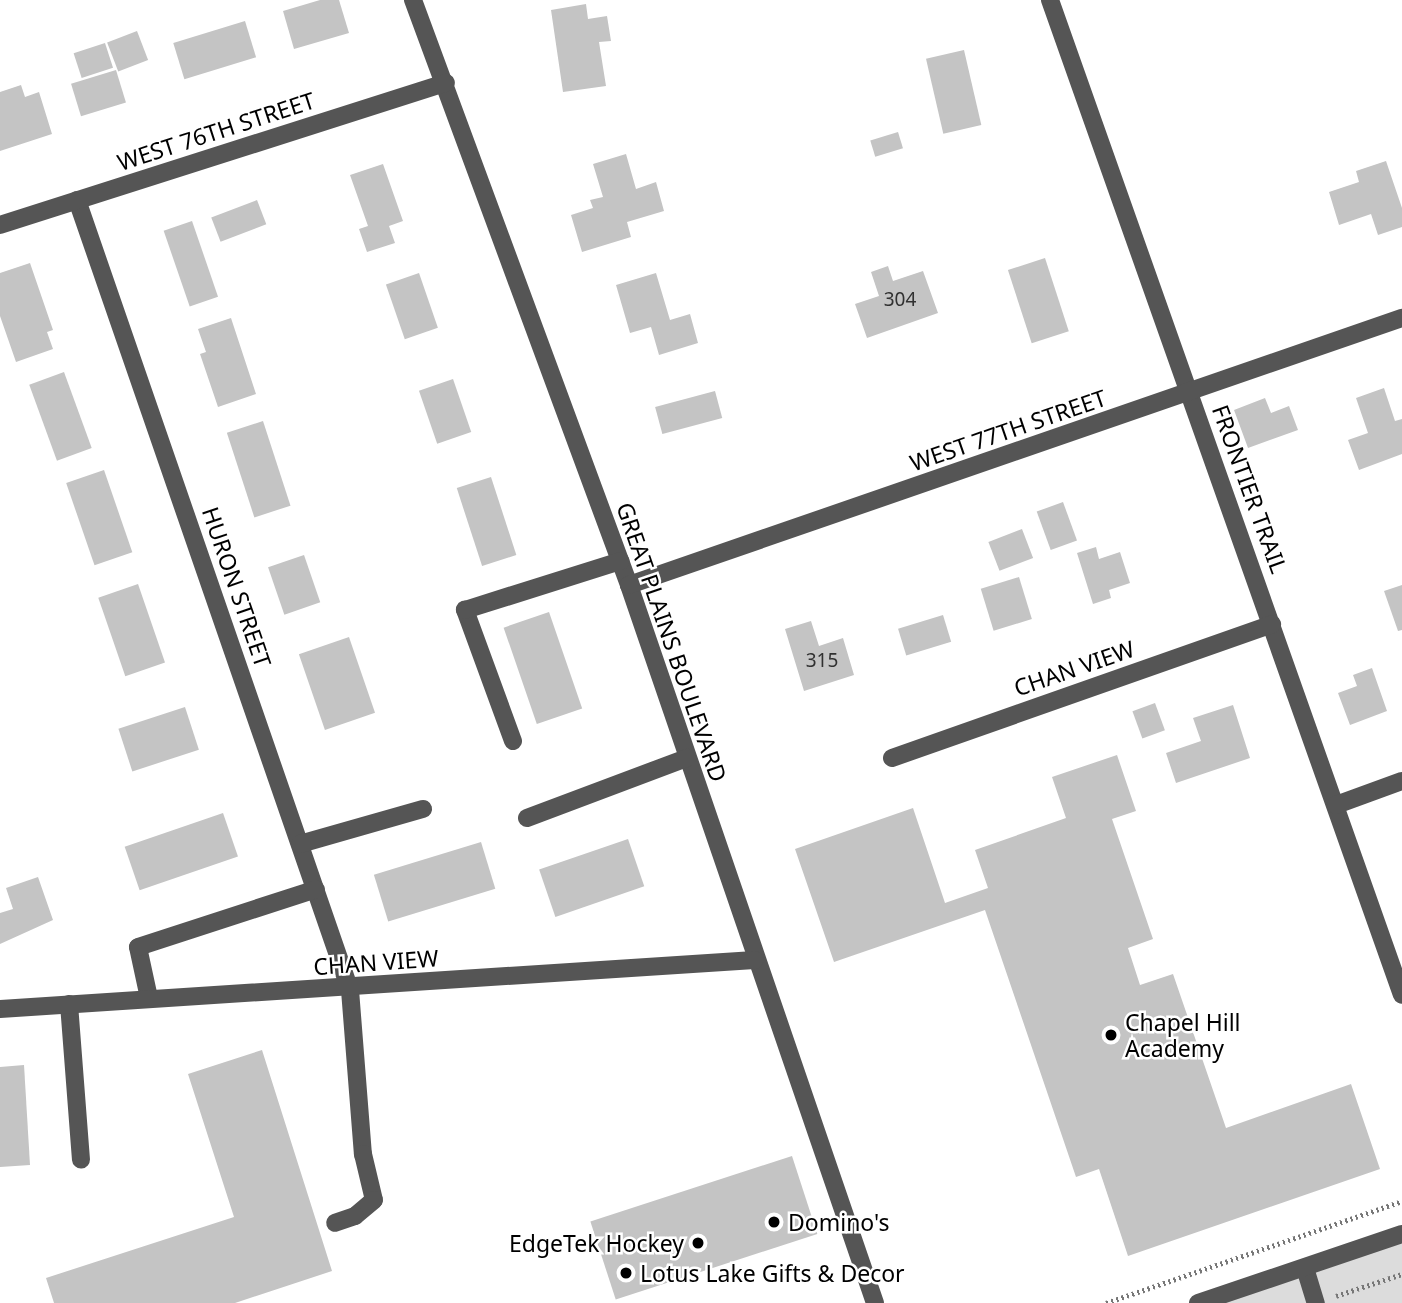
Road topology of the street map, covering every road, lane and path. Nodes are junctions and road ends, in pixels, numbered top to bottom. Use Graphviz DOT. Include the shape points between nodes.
graph roads {
  1 [pos="413,0"];
  2 [pos="1049,0"];
  3 [pos="446,83"];
  4 [pos="77,201"];
  5 [pos="0,225"];
  6 [pos="1402,318"];
  7 [pos="1190,394"];
  8 [pos="620,561"];
  9 [pos="629,584"];
  10 [pos="1272,624"];
  11 [pos="513,741"];
  12 [pos="687,758"];
  13 [pos="891,758"];
  14 [pos="1402,781"];
  15 [pos="1336,805"];
  16 [pos="423,809"];
  17 [pos="527,818"];
  18 [pos="300,844"];
  19 [pos="316,889"];
  20 [pos="754,960"];
  21 [pos="350,990"];
  22 [pos="1402,995"];
  23 [pos="149,998"];
  24 [pos="69,1004"];
  25 [pos="0,1009"];
  26 [pos="81,1160"];
  27 [pos="1402,1201"];
  28 [pos="335,1223"];
  29 [pos="1402,1234"];
  30 [pos="1305,1268"];
  31 [pos="1402,1274"];
  32 [pos="875,1303"];
  33 [pos="1106,1303"];
  34 [pos="1198,1303"];
  35 [pos="1316,1303"];
  1 -- 3 [label="street, GREAT PLAINS BOULEVARD"];
  2 -- 7 [label="street, FRONTIER TRAIL"];
  3 -- 4 [label="street, WEST 76TH STREET"];
  3 -- 8 [label="street, GREAT PLAINS BOULEVARD"];
  4 -- 5 [label="street, WEST 76TH STREET"];
  4 -- 18 [label="street, HURON STREET"];
  6 -- 7 [label="street, WEST 77TH STREET"];
  7 -- 9 [label="street, WEST 77TH STREET"];
  7 -- 10 [label="street, FRONTIER TRAIL"];
  8 -- 9 [label="street, GREAT PLAINS BOULEVARD"];
  8 -- 11 [label="street" via="465,610"];
  9 -- 12 [label="street, GREAT PLAINS BOULEVARD"];
  10 -- 13 [label="street, CHAN VIEW"];
  10 -- 15 [label="street, FRONTIER TRAIL"];
  12 -- 17 [label="street"];
  12 -- 20 [label="street, GREAT PLAINS BOULEVARD"];
  14 -- 15 [label="street"];
  15 -- 22 [label="street, FRONTIER TRAIL"];
  16 -- 18 [label="street"];
  18 -- 19 [label="street, HURON STREET"];
  19 -- 21 [label="street, HURON STREET"];
  19 -- 23 [label="street" via="138,947"];
  20 -- 21 [label="street, CHAN VIEW"];
  20 -- 32 [label="street, GREAT PLAINS BOULEVARD"];
  21 -- 23 [label="street, CHAN VIEW"];
  21 -- 28 [label="street, HURON STREET" via="363,1154 374,1200 355,1216"];
  23 -- 24 [label="street, CHAN VIEW"];
  24 -- 25 [label="street, CHAN VIEW"];
  24 -- 26 [label="street"];
  27 -- 33 [label="path"];
  29 -- 30 [label="street"];
  30 -- 34 [label="street"];
  30 -- 35 [label="street"];
  31 -- 35 [label="path"];
}
